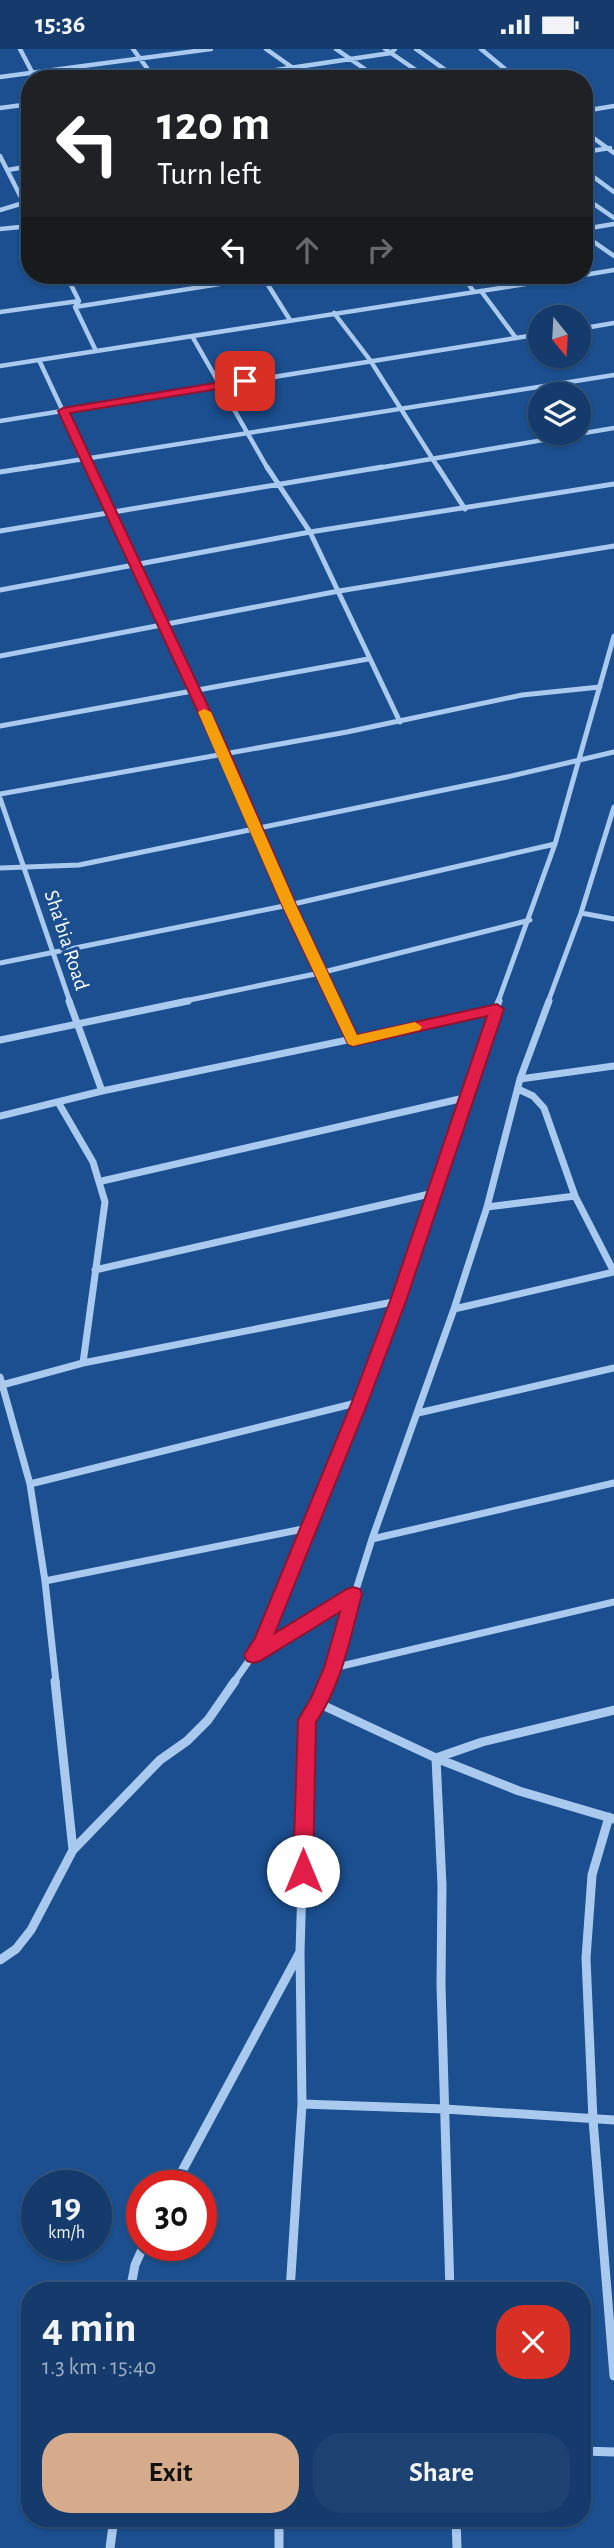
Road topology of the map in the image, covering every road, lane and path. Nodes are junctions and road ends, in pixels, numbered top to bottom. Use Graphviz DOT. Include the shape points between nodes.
graph roads {
  1 [pos="20,49"];
  2 [pos="133,49"];
  3 [pos="211,49"];
  4 [pos="266,49"];
  5 [pos="336,49"];
  6 [pos="385,49"];
  7 [pos="396,49"];
  8 [pos="416,49"];
  9 [pos="481,49"];
  10 [pos="391,53"];
  11 [pos="139,58"];
  12 [pos="350,60"];
  13 [pos="293,69"];
  14 [pos="31,70"];
  15 [pos="47,70"];
  16 [pos="148,70"];
  17 [pos="287,70"];
  18 [pos="365,70"];
  19 [pos="416,70"];
  20 [pos="445,70"];
  21 [pos="506,70"];
  22 [pos="21,73"];
  23 [pos="0,76"];
  24 [pos="21,105"];
  25 [pos="614,106"];
  26 [pos="0,108"];
  27 [pos="593,110"];
  28 [pos="593,137"];
  29 [pos="612,150"];
  30 [pos="593,151"];
  31 [pos="0,156"];
  32 [pos="21,168"];
  33 [pos="8,170"];
  34 [pos="593,176"];
  35 [pos="613,190"];
  36 [pos="21,200"];
  37 [pos="21,202"];
  38 [pos="593,203"];
  39 [pos="0,210"];
  40 [pos="614,218"];
  41 [pos="614,224"];
  42 [pos="21,227"];
  43 [pos="593,228"];
  44 [pos="0,229"];
  45 [pos="593,241"];
  46 [pos="614,256"];
  47 [pos="614,270"];
  48 [pos="593,274"];
  49 [pos="70,284"];
  50 [pos="219,284"];
  51 [pos="267,284"];
  52 [pos="468,284"];
  53 [pos="526,284"];
  54 [pos="481,291"];
  55 [pos="474,292"];
  56 [pos="79,301"];
  57 [pos="75,307"];
  58 [pos="0,312"];
  59 [pos="334,313"];
  60 [pos="290,320"];
  61 [pos="614,323"];
  62 [pos="592,326"];
  63 [pos="192,336"];
  64 [pos="528,336"];
  65 [pos="516,338"];
  66 [pos="96,351"];
  67 [pos="39,360"];
  68 [pos="370,360"];
  69 [pos="0,366"];
  70 [pos="614,375"];
  71 [pos="220,386"];
  72 [pos="400,408"];
  73 [pos="63,411"];
  74 [pos="0,421"];
  75 [pos="614,428"];
  76 [pos="247,432"];
  77 [pos="86,459"];
  78 [pos="431,460"];
  79 [pos="0,473"];
  80 [pos="614,484"];
  81 [pos="277,485"];
  82 [pos="465,509"];
  83 [pos="111,513"];
  84 [pos="0,531"];
  85 [pos="310,532"];
  86 [pos="614,546"];
  87 [pos="136,567"];
  88 [pos="0,590"];
  89 [pos="340,591"];
  90 [pos="164,627"];
  91 [pos="614,636"];
  92 [pos="0,656"];
  93 [pos="368,659"];
  94 [pos="600,687"];
  95 [pos="194,691"];
  96 [pos="400,722"];
  97 [pos="0,726"];
  98 [pos="614,752"];
  99 [pos="224,753"];
  100 [pos="580,760"];
  101 [pos="0,796"];
  102 [pos="614,807"];
  103 [pos="613,815"];
  104 [pos="256,829"];
  105 [pos="555,844"];
  106 [pos="26,867"];
  107 [pos="0,868"];
  108 [pos="289,905"];
  109 [pos="581,913"];
  110 [pos="614,919"];
  111 [pos="530,920"];
  112 [pos="52,952"];
  113 [pos="0,963"];
  114 [pos="320,972"];
  115 [pos="497,1009"];
  116 [pos="76,1025"];
  117 [pos="0,1040"];
  118 [pos="353,1041"];
  119 [pos="614,1066"];
  120 [pos="520,1079"];
  121 [pos="518,1089"];
  122 [pos="102,1091"];
  123 [pos="464,1098"];
  124 [pos="58,1102"];
  125 [pos="0,1116"];
  126 [pos="102,1181"];
  127 [pos="434,1193"];
  128 [pos="575,1196"];
  129 [pos="487,1207"];
  130 [pos="612,1265"];
  131 [pos="96,1270"];
  132 [pos="398,1301"];
  133 [pos="454,1308"];
  134 [pos="83,1363"];
  135 [pos="614,1368"];
  136 [pos="1,1381"];
  137 [pos="360,1402"];
  138 [pos="418,1413"];
  139 [pos="614,1483"];
  140 [pos="30,1484"];
  141 [pos="307,1528"];
  142 [pos="372,1539"];
  143 [pos="45,1581"];
  144 [pos="353,1594"];
  145 [pos="614,1602"];
  146 [pos="253,1655"];
  147 [pos="333,1668"];
  148 [pos="318,1703"];
  149 [pos="614,1710"];
  150 [pos="436,1758"];
  151 [pos="611,1818"];
  152 [pos="73,1850"];
  153 [pos="300,1952"];
  154 [pos="0,1960"];
  155 [pos="302,2104"];
  156 [pos="445,2109"];
  157 [pos="593,2120"];
  158 [pos="614,2120"];
  159 [pos="182,2170"];
  160 [pos="137,2261"];
  161 [pos="132,2282"];
  162 [pos="291,2282"];
  163 [pos="450,2282"];
  164 [pos="614,2376"];
  165 [pos="591,2451"];
  166 [pos="614,2452"];
  167 [pos="113,2527"];
  168 [pos="279,2527"];
  169 [pos="456,2527"];
  170 [pos="110,2548"];
  171 [pos="279,2548"];
  172 [pos="457,2548"];
  1 -- 14 [label="street"];
  2 -- 11 [label="street"];
  3 -- 11 [label="street"];
  4 -- 13 [label="street"];
  5 -- 12 [label="street"];
  6 -- 10 [label="street"];
  7 -- 10 [label="street"];
  8 -- 20 [label="street"];
  9 -- 21 [label="street"];
  10 -- 12 [label="street"];
  10 -- 19 [label="street"];
  11 -- 15 [label="street"];
  11 -- 16 [label="street"];
  12 -- 13 [label="street"];
  12 -- 18 [label="street"];
  13 -- 17 [label="street"];
  22 -- 23 [label="street"];
  24 -- 26 [label="street"];
  25 -- 27 [label="street"];
  28 -- 29 [label="street"];
  29 -- 30 [label="street"];
  31 -- 33 [label="street"];
  32 -- 33 [label="street"];
  33 -- 36 [label="street"];
  34 -- 35 [label="street"];
  37 -- 39 [label="street"];
  38 -- 40 [label="street"];
  41 -- 43 [label="street"];
  42 -- 44 [label="street"];
  45 -- 46 [label="street"];
  47 -- 48 [label="street"];
  49 -- 56 [label="street"];
  50 -- 57 [label="street"];
  51 -- 60 [label="street"];
  52 -- 55 [label="street"];
  53 -- 54 [label="street"];
  54 -- 55 [label="street"];
  54 -- 65 [label="street"];
  55 -- 59 [label="street"];
  56 -- 57 [label="street"];
  56 -- 58 [label="street"];
  57 -- 66 [label="street"];
  59 -- 60 [label="street"];
  59 -- 68 [label="street"];
  60 -- 63 [label="street"];
  61 -- 62 [label="street"];
  63 -- 66 [label="street"];
  63 -- 71 [label="street"];
  64 -- 65 [label="street"];
  65 -- 68 [label="street"];
  66 -- 67 [label="street"];
  67 -- 69 [label="street"];
  67 -- 73 [label="street"];
  68 -- 71 [label="street"];
  68 -- 72 [label="street"];
  70 -- 72 [label="street"];
  71 -- 73 [label="street"];
  71 -- 76 [label="street"];
  72 -- 76 [label="street"];
  72 -- 78 [label="street"];
  73 -- 74 [label="street"];
  73 -- 77 [label="street"];
  75 -- 78 [label="street"];
  76 -- 77 [label="street"];
  76 -- 81 [label="street"];
  77 -- 79 [label="street"];
  77 -- 83 [label="street"];
  78 -- 81 [label="street"];
  78 -- 82 [label="street"];
  80 -- 82 [label="street"];
  81 -- 83 [label="street"];
  81 -- 85 [label="street"];
  82 -- 85 [label="street"];
  83 -- 84 [label="street"];
  83 -- 87 [label="street"];
  85 -- 87 [label="street"];
  85 -- 89 [label="street"];
  86 -- 89 [label="street"];
  87 -- 88 [label="street"];
  87 -- 90 [label="street"];
  89 -- 90 [label="street"];
  89 -- 93 [label="street"];
  90 -- 92 [label="street"];
  90 -- 95 [label="street"];
  91 -- 94 [label="street"];
  93 -- 95 [label="street"];
  93 -- 96 [label="street"];
  94 -- 96 [label="street" via="508,695"];
  94 -- 100 [label="street"];
  95 -- 97 [label="street"];
  95 -- 99 [label="street"];
  96 -- 99 [label="street"];
  98 -- 100 [label="street"];
  99 -- 101 [label="street"];
  99 -- 104 [label="street"];
  100 -- 104 [label="street"];
  100 -- 105 [label="street"];
  101 -- 106 [label="street, Sha'bia Road"];
  102 -- 103 [label="street"];
  103 -- 109 [label="street"];
  104 -- 106 [label="street" via="79,865"];
  104 -- 108 [label="street"];
  105 -- 108 [label="street"];
  105 -- 111 [label="street"];
  106 -- 107 [label="street"];
  106 -- 112 [label="street, Sha'bia Road"];
  108 -- 112 [label="street"];
  108 -- 114 [label="street"];
  109 -- 110 [label="street"];
  109 -- 120 [label="street"];
  111 -- 114 [label="street"];
  111 -- 115 [label="street"];
  112 -- 113 [label="street"];
  112 -- 116 [label="street, Sha'bia Road"];
  114 -- 116 [label="street"];
  114 -- 118 [label="street"];
  115 -- 118 [label="street"];
  115 -- 123 [label="street"];
  116 -- 117 [label="street"];
  116 -- 122 [label="street, Sha'bia Road"];
  118 -- 122 [label="street"];
  119 -- 120 [label="street"];
  120 -- 121 [label="street"];
  121 -- 128 [label="street" via="544,1108"];
  121 -- 129 [label="street"];
  122 -- 124 [label="street"];
  123 -- 126 [label="street"];
  123 -- 127 [label="street"];
  124 -- 125 [label="street"];
  124 -- 126 [label="street"];
  126 -- 131 [label="street" via="105,1202"];
  127 -- 131 [label="street"];
  127 -- 132 [label="street"];
  128 -- 129 [label="street"];
  128 -- 130 [label="street"];
  129 -- 133 [label="street"];
  130 -- 133 [label="street" via="614,1272"];
  131 -- 134 [label="street"];
  132 -- 134 [label="street"];
  132 -- 137 [label="street"];
  133 -- 138 [label="street"];
  134 -- 136 [label="street"];
  135 -- 138 [label="street"];
  136 -- 140 [label="street"];
  137 -- 140 [label="street"];
  137 -- 141 [label="street"];
  138 -- 142 [label="street"];
  139 -- 142 [label="street"];
  140 -- 143 [label="street"];
  141 -- 143 [label="street"];
  141 -- 146 [label="street"];
  142 -- 144 [label="street"];
  143 -- 152 [label="street"];
  144 -- 146 [label="street"];
  144 -- 147 [label="street"];
  145 -- 147 [label="street"];
  146 -- 152 [label="street" via="208,1720 160,1760"];
  147 -- 148 [label="street"];
  148 -- 150 [label="street"];
  148 -- 153 [label="street" via="307,1720 305,1744"];
  149 -- 150 [label="street"];
  150 -- 151 [label="street" via="519,1791"];
  150 -- 156 [label="street"];
  151 -- 157 [label="street" via="592,1875 586,1958"];
  152 -- 154 [label="street" via="31,1930"];
  153 -- 155 [label="street"];
  153 -- 159 [label="street"];
  155 -- 156 [label="street"];
  155 -- 162 [label="street"];
  156 -- 157 [label="street"];
  156 -- 163 [label="street"];
  157 -- 158 [label="street"];
  157 -- 164 [label="street"];
  160 -- 161 [label="street"];
  165 -- 166 [label="street"];
  167 -- 170 [label="street"];
  168 -- 171 [label="street"];
  169 -- 172 [label="street"];
}
